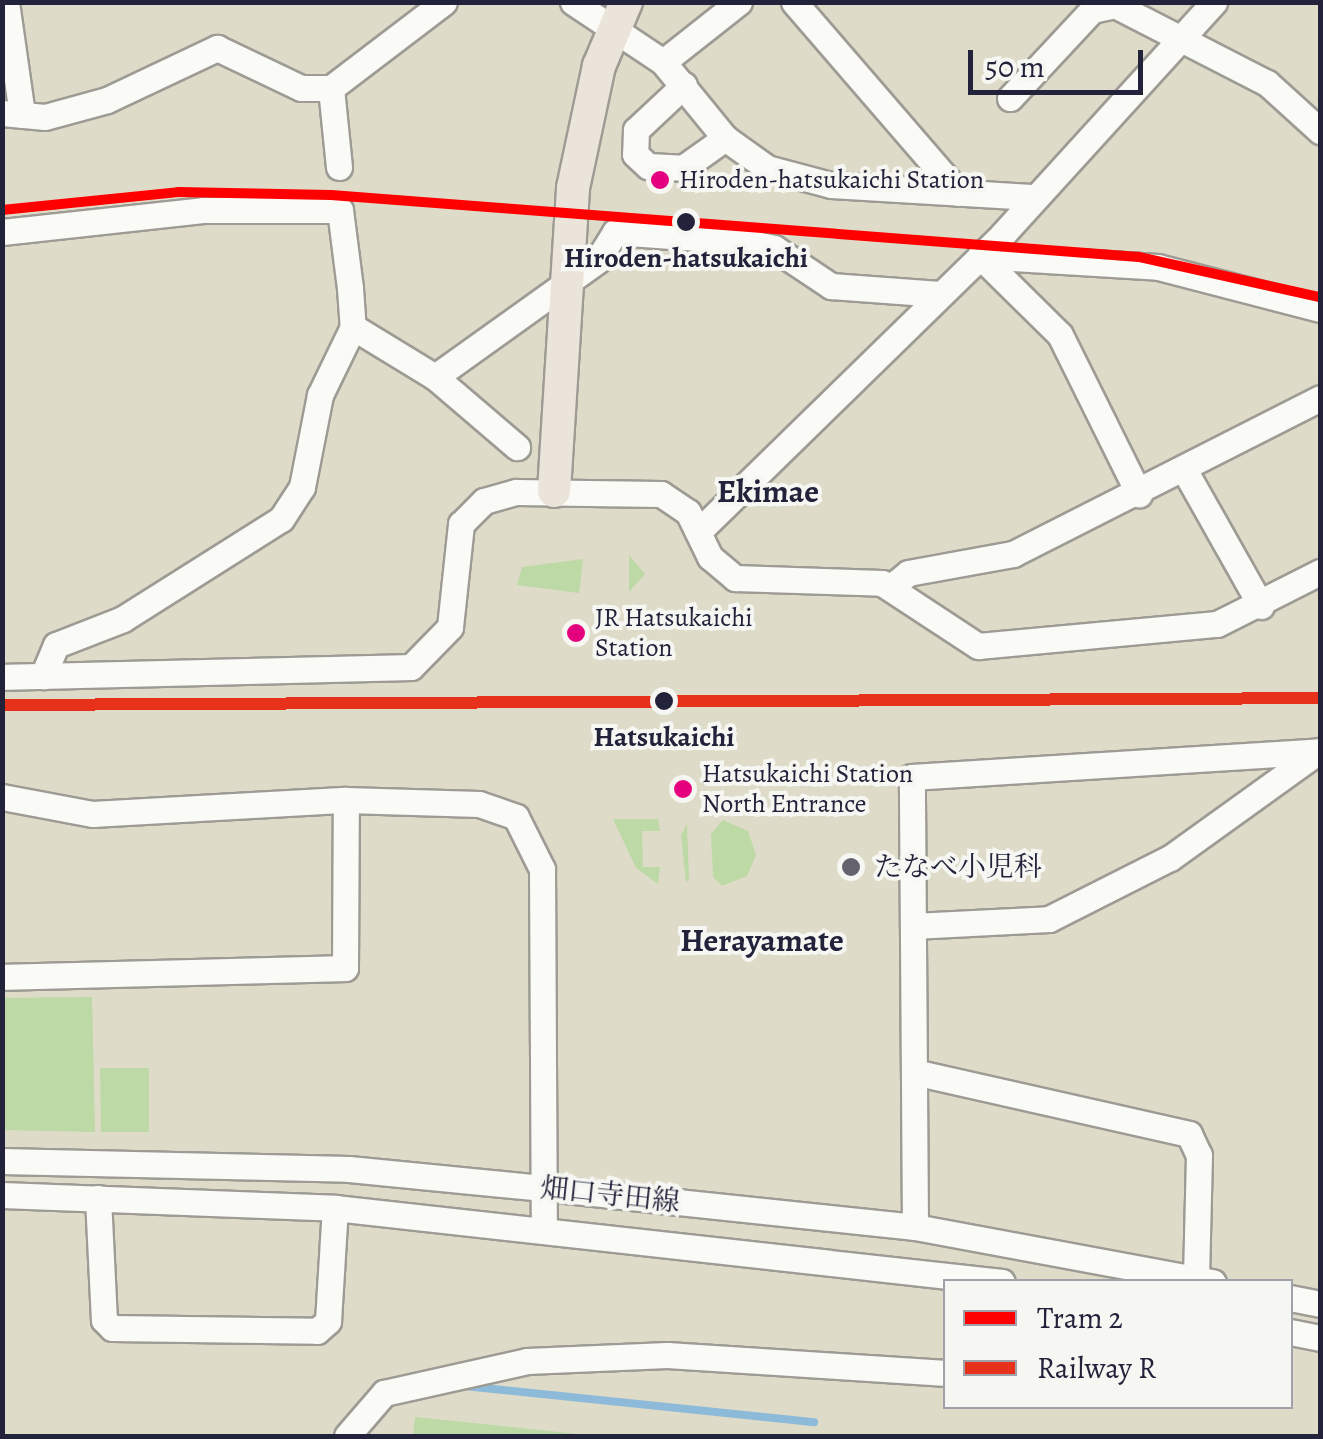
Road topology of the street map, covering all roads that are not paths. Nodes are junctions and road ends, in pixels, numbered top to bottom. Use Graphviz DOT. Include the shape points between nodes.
graph roads {
  1 [pos="6,2"];
  2 [pos="444,2"];
  3 [pos="574,2"];
  4 [pos="739,2"];
  5 [pos="794,2"];
  6 [pos="1214,2"];
  7 [pos="620,16"];
  8 [pos="1183,43"];
  9 [pos="663,62"];
  10 [pos="684,85"];
  11 [pos="331,88"];
  12 [pos="1010,98"];
  13 [pos="12,114"];
  14 [pos="1320,131"];
  15 [pos="725,138"];
  16 [pos="339,167"];
  17 [pos="959,193"];
  18 [pos="1036,198"];
  19 [pos="2,232"];
  20 [pos="980,256"];
  21 [pos="566,286"];
  22 [pos="940,294"];
  23 [pos="1320,309"];
  24 [pos="353,327"];
  25 [pos="435,377"];
  26 [pos="1320,398"];
  27 [pos="517,448"];
  28 [pos="1185,471"];
  29 [pos="554,492"];
  30 [pos="1139,494"];
  31 [pos="699,531"];
  32 [pos="1320,572"];
  33 [pos="890,586"];
  34 [pos="1262,606"];
  35 [pos="43,676"];
  36 [pos="2,678"];
  37 [pos="1320,751"];
  38 [pos="2,798"];
  39 [pos="346,800"];
  40 [pos="913,926"];
  41 [pos="2,978"];
  42 [pos="914,1072"];
  43 [pos="2,1161"];
  44 [pos="544,1188"];
  45 [pos="2,1195"];
  46 [pos="98,1198"];
  47 [pos="334,1208"];
  48 [pos="915,1227"];
  49 [pos="544,1228"];
  50 [pos="977,1279"];
  51 [pos="1197,1279"];
  52 [pos="1202,1279"];
  53 [pos="1293,1299"];
  54 [pos="1320,1304"];
  55 [pos="1293,1333"];
  56 [pos="1320,1338"];
  57 [pos="943,1373"];
  58 [pos="347,1436"];
  1 -- 13 [label="street"];
  2 -- 11 [label="street"];
  3 -- 7 [label="street"];
  4 -- 9 [label="street"];
  5 -- 17 [label="street"];
  6 -- 8 [label="street"];
  7 -- 9 [label="street"];
  7 -- 21 [label="main road" via="579,147"];
  8 -- 12 [label="street" via="1102,5"];
  8 -- 14 [label="street" via="1266,83"];
  8 -- 18 [label="street"];
  9 -- 10 [label="street"];
  10 -- 15 [label="street"];
  10 -- 15 [label="street" via="636,130 635,154 648,166 684,168"];
  11 -- 13 [label="street" via="300,88 217,48 107,100"];
  11 -- 16 [label="street"];
  15 -- 17 [label="street" via="792,179"];
  17 -- 18 [label="street"];
  18 -- 20 [label="street"];
  19 -- 24 [label="street" via="202,210 340,210"];
  20 -- 22 [label="street"];
  20 -- 23 [label="street" via="1158,267"];
  20 -- 30 [label="street" via="1060,336"];
  21 -- 22 [label="street" via="615,232 740,241 774,248 831,286"];
  21 -- 25 [label="street"];
  21 -- 29 [label="main road"];
  22 -- 31 [label="street"];
  24 -- 25 [label="street"];
  24 -- 35 [label="street" via="320,395 302,487 281,519 122,619 56,645"];
  25 -- 27 [label="street"];
  26 -- 28 [label="street"];
  28 -- 30 [label="street"];
  28 -- 34 [label="street"];
  29 -- 31 [label="street" via="661,494"];
  29 -- 35 [label="street" via="504,493 468,515 454,545 450,628 411,667"];
  30 -- 33 [label="street" via="1013,554 908,573"];
  31 -- 33 [label="street" via="717,566 745,581"];
  32 -- 34 [label="street"];
  33 -- 34 [label="street" via="978,646 1217,624"];
  35 -- 36 [label="street"];
  37 -- 40 [label="street" via="1170,858 1049,919"];
  37 -- 40 [label="street" via="912,777"];
  38 -- 39 [label="street" via="92,814"];
  39 -- 41 [label="street" via="345,968"];
  39 -- 44 [label="street" via="499,808 540,849"];
  40 -- 42 [label="street"];
  42 -- 48 [label="street"];
  42 -- 52 [label="street" via="1188,1134 1199,1156"];
  43 -- 44 [label="street, 畑口寺田線" via="349,1169"];
  44 -- 48 [label="street, 畑口寺田線"];
  44 -- 49 [label="street"];
  45 -- 46 [label="street"];
  46 -- 47 [label="street"];
  46 -- 47 [label="street" via="104,1320 112,1328 316,1331 328,1320"];
  47 -- 49 [label="street"];
  48 -- 51 [label="street, 畑口寺田線"];
  49 -- 50 [label="street"];
  53 -- 54 [label="street"];
  55 -- 56 [label="street"];
  57 -- 58 [label="street" via="667,1355 527,1361 384,1393"];
}
